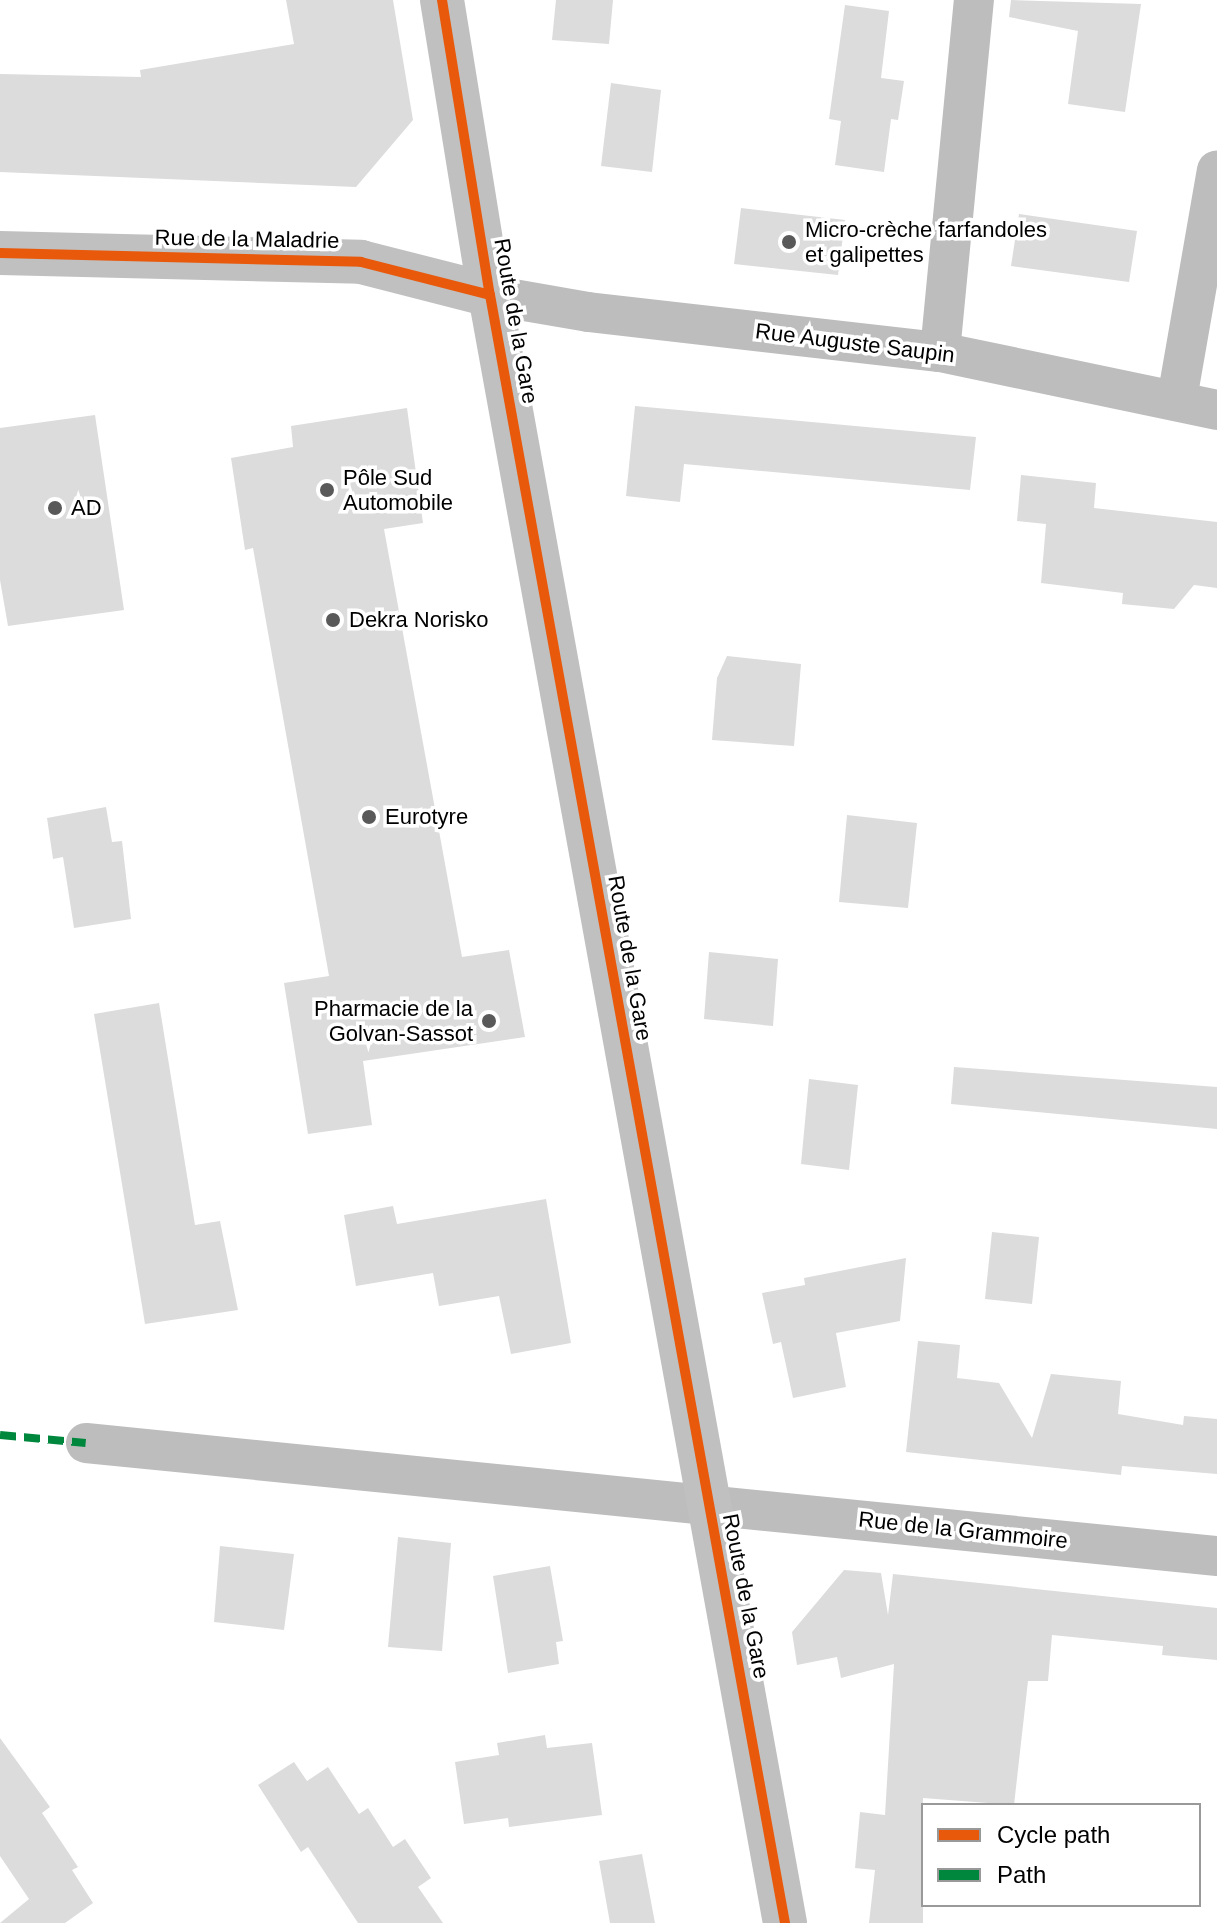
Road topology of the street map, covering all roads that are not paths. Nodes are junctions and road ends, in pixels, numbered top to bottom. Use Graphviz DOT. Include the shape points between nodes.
graph roads {
  1 [pos="442,0"];
  2 [pos="974,0"];
  3 [pos="1217,170"];
  4 [pos="0,253"];
  5 [pos="490,295"];
  6 [pos="940,352"];
  7 [pos="1177,399"];
  8 [pos="1217,410"];
  9 [pos="86,1443"];
  10 [pos="709,1505"];
  11 [pos="1217,1556"];
  12 [pos="785,1923"];
  1 -- 5 [label="main road, Route de la Gare"];
  2 -- 6 [label="street"];
  3 -- 7 [label="street"];
  4 -- 5 [label="main road, Rue de la Maladrie" via="361,262"];
  5 -- 6 [label="street, Rue Auguste Saupin" via="588,312"];
  5 -- 10 [label="main road, Route de la Gare"];
  6 -- 7 [label="street, Rue Auguste Saupin"];
  7 -- 8 [label="street, Rue Auguste Saupin"];
  9 -- 10 [label="street, Route de la Gare"];
  10 -- 11 [label="street, Rue de la Grammoire"];
  10 -- 12 [label="main road, Route de la Gare"];
}
